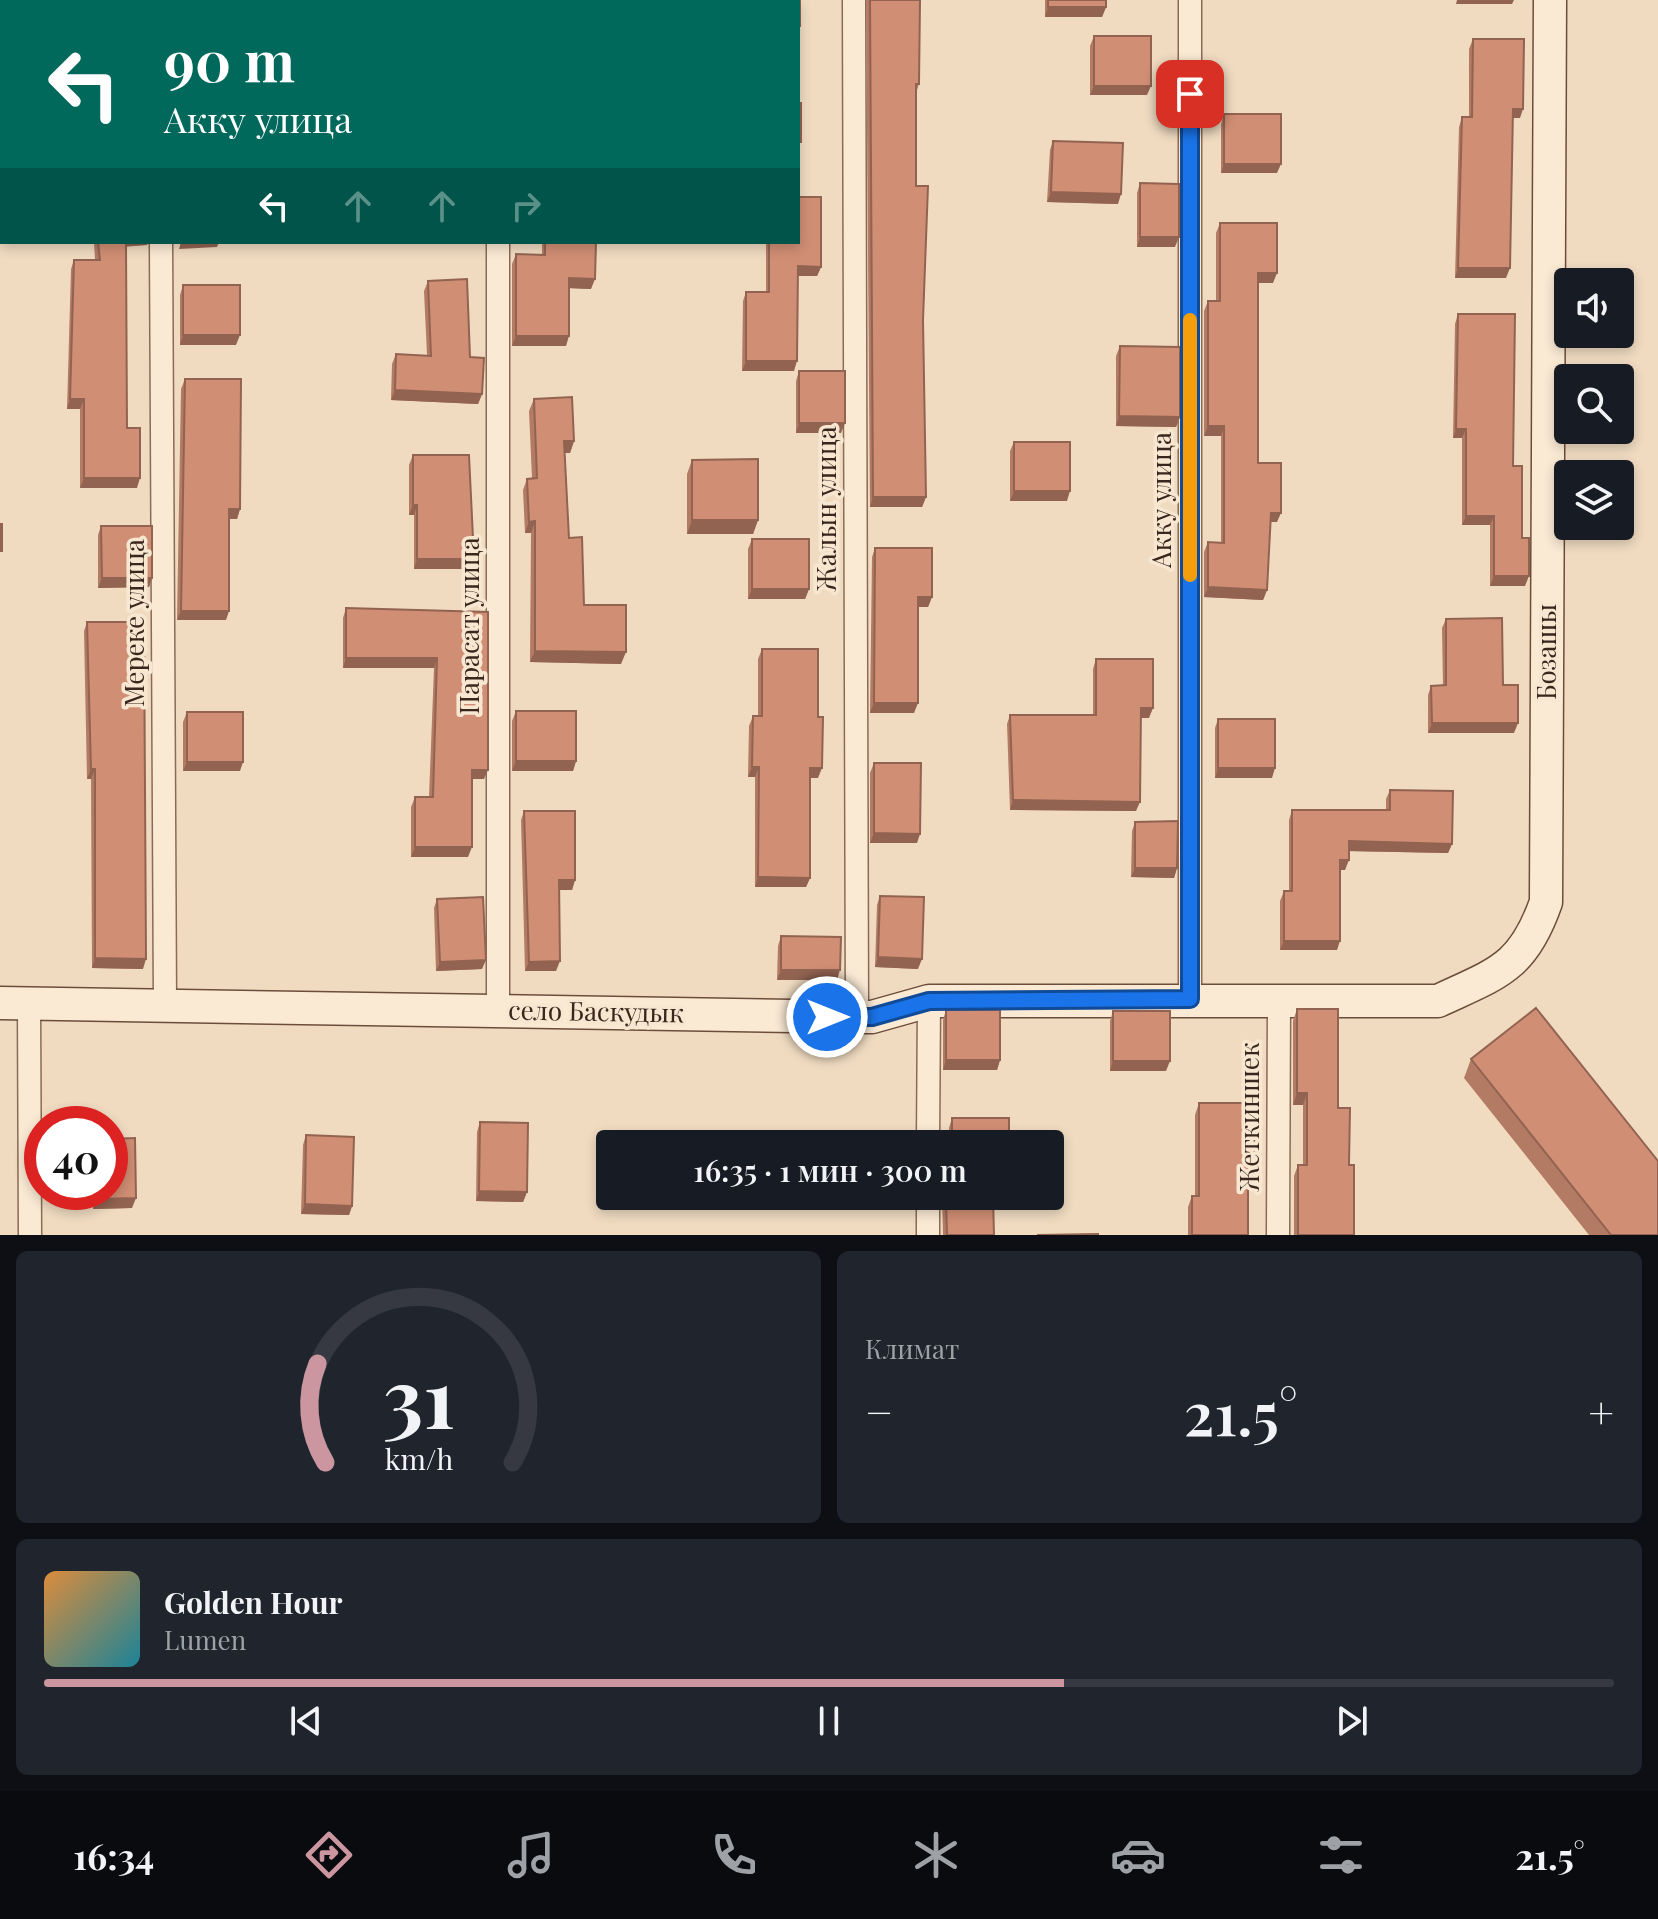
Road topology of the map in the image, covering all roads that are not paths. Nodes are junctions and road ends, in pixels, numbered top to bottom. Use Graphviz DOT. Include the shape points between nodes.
graph roads {
  1 [pos="854,0"];
  2 [pos="1190,0"];
  3 [pos="1550,0"];
  4 [pos="161,244"];
  5 [pos="498,244"];
  6 [pos="1190,999"];
  7 [pos="1279,1000"];
  8 [pos="929,1001"];
  9 [pos="14,1004"];
  10 [pos="165,1004"];
  11 [pos="498,1011"];
  12 [pos="857,1017"];
  13 [pos="928,1130"];
  14 [pos="928,1210"];
  15 [pos="30,1235"];
  16 [pos="928,1235"];
  17 [pos="1278,1235"];
  1 -- 12 [label="street, Жалын улица"];
  2 -- 6 [label="street, Акку улица"];
  3 -- 7 [label="street, Бозашы" via="1546,902 1534,937 1501,972 1438,1001"];
  4 -- 10 [label="street, Мереке улица"];
  5 -- 11 [label="street, Парасат улица"];
  6 -- 7 [label="street, Бозашы"];
  6 -- 8 [label="street, село Баскудык"];
  7 -- 17 [label="street, Жеткиншек"];
  8 -- 12 [label="street, село Баскудык"];
  8 -- 13 [label="street"];
  9 -- 10 [label="street, село Баскудык"];
  9 -- 15 [label="street"];
  10 -- 11 [label="street, село Баскудык"];
  11 -- 12 [label="street, село Баскудык"];
  14 -- 16 [label="street"];
}
